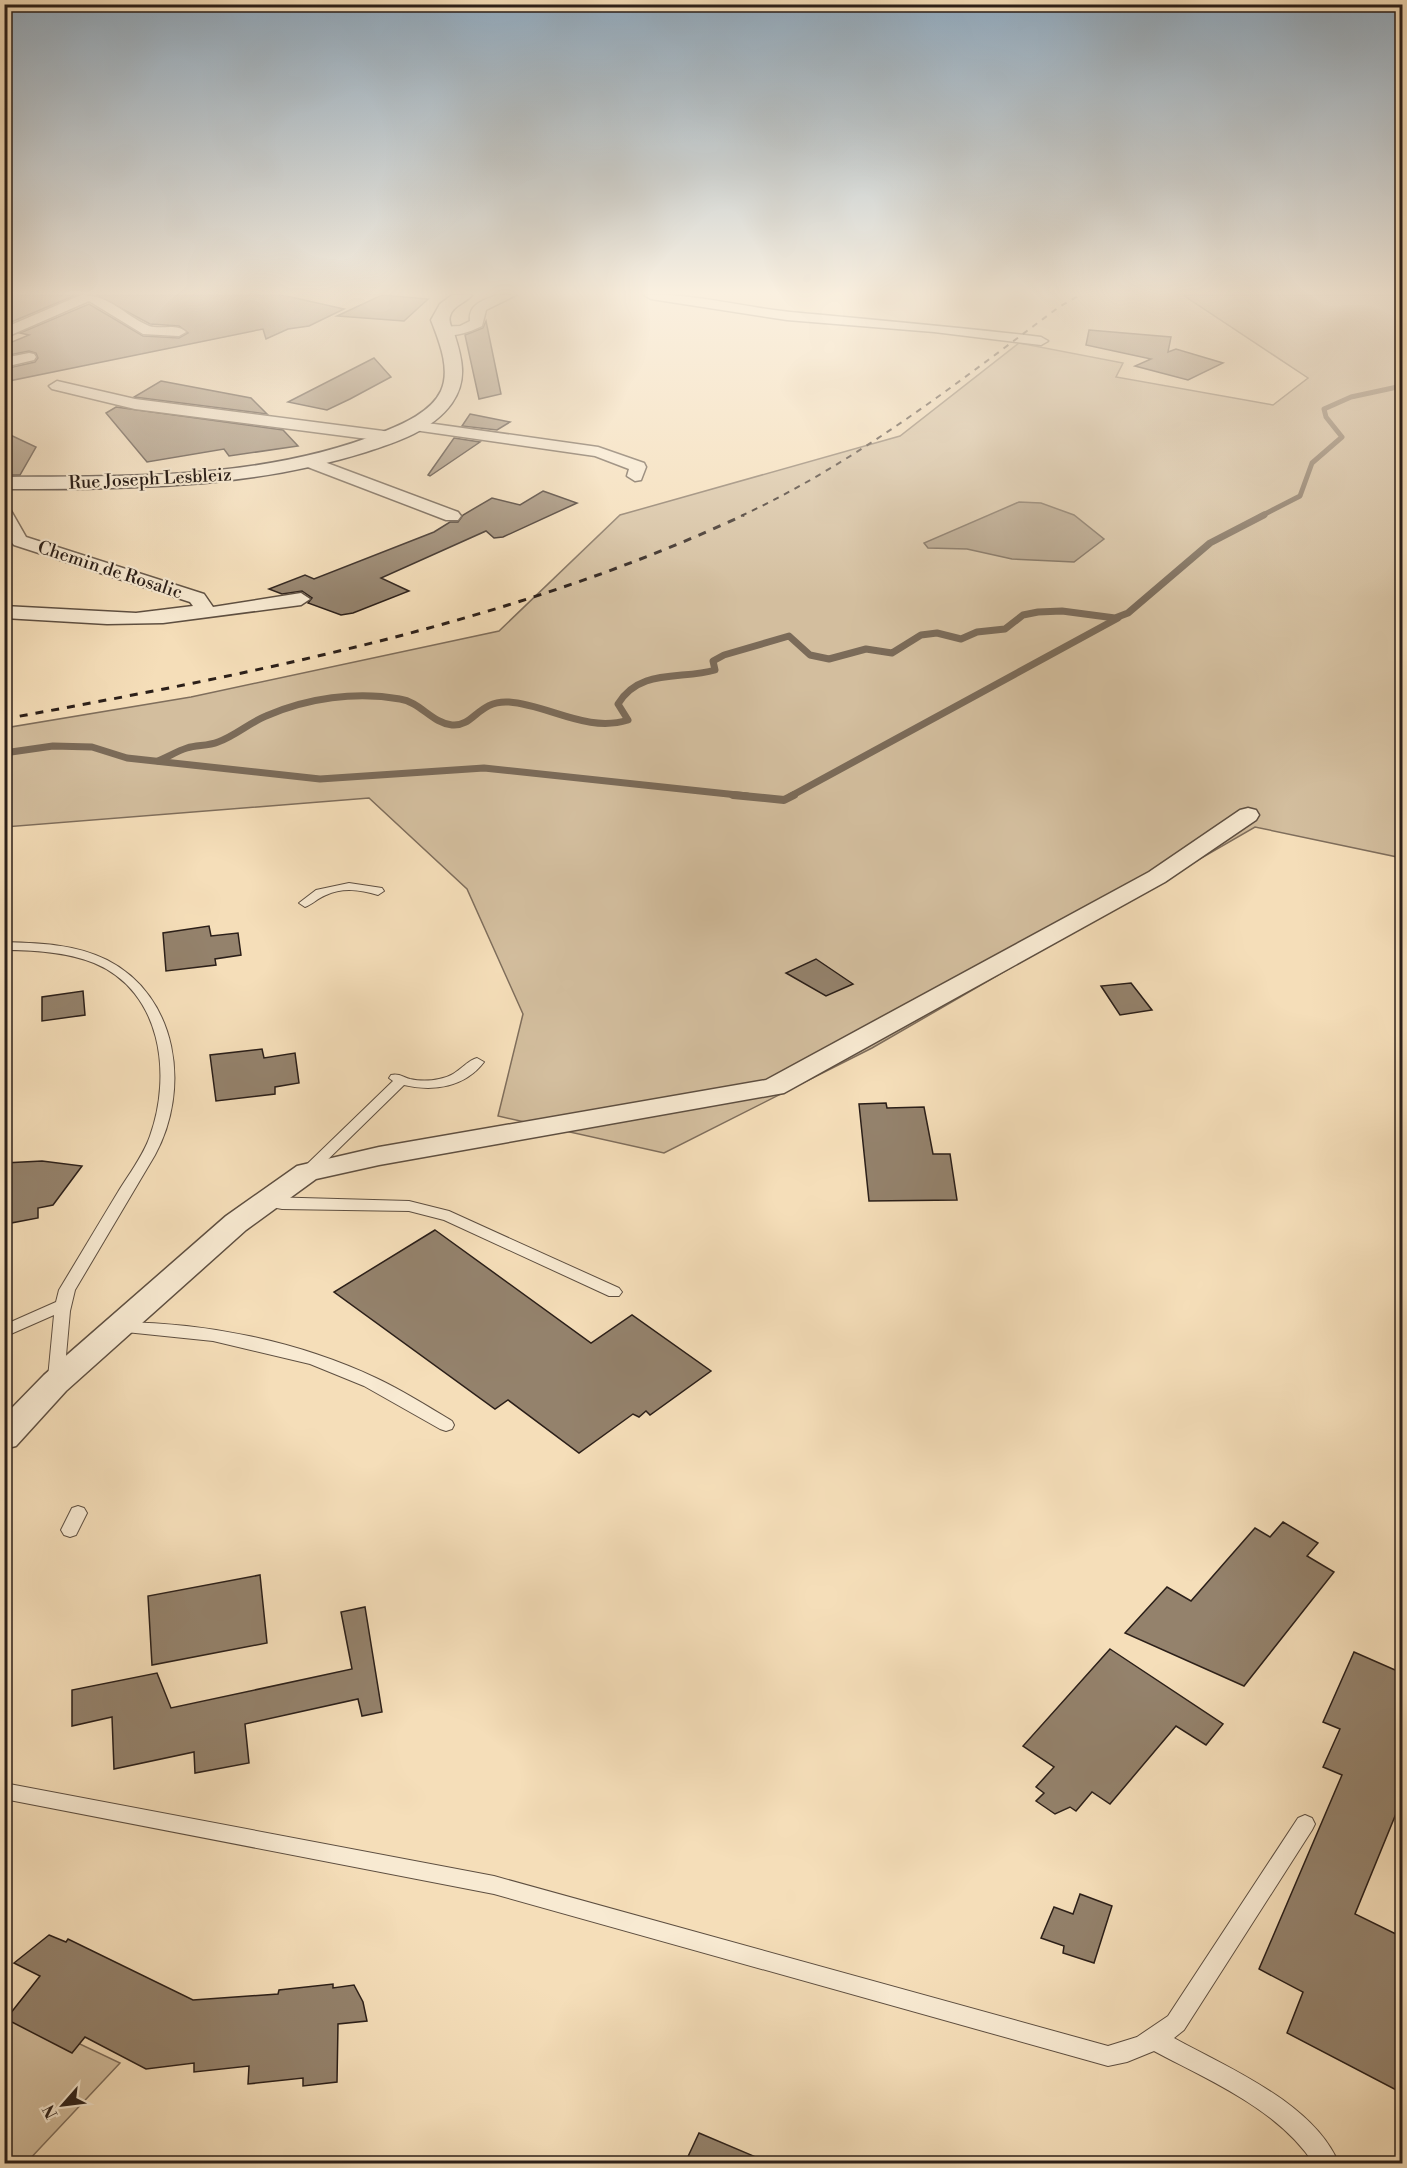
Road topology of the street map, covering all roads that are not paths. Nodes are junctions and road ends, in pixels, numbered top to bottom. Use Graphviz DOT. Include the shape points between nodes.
graph roads {
  1 [pos="101,396"];
  2 [pos="447,396"];
  3 [pos="413,426"];
  4 [pos="391,437"];
  5 [pos="310,462"];
  6 [pos="635,476"];
  7 [pos="4,483"];
  8 [pos="4,513"];
  9 [pos="452,516"];
  10 [pos="302,599"];
  11 [pos="4,612"];
  12 [pos="189,616"];
  13 [pos="1248,815"];
  14 [pos="378,891"];
  15 [pos="305,903"];
  16 [pos="4,945"];
  17 [pos="477,1062"];
  18 [pos="307,1172"];
  19 [pos="266,1202"];
  20 [pos="614,1292"];
  21 [pos="63,1305"];
  22 [pos="119,1327"];
  23 [pos="4,1332"];
  24 [pos="55,1383"];
  25 [pos="446,1425"];
  26 [pos="4,1437"];
  27 [pos="78,1513"];
  28 [pos="70,1530"];
  29 [pos="4,1791"];
  30 [pos="1305,1824"];
  31 [pos="1156,2040"];
  32 [pos="1329,2163"];
  1 -- 4 [label="street" via="135,404"];
  2 -- 3 [label="main road, Rue Joseph Lesbleiz"];
  3 -- 4 [label="main road, Rue Joseph Lesbleiz"];
  3 -- 6 [label="street" via="598,452 638,468"];
  4 -- 5 [label="main road, Rue Joseph Lesbleiz"];
  5 -- 7 [label="main road, Rue Joseph Lesbleiz" via="179,481"];
  5 -- 9 [label="street"];
  8 -- 12 [label="street, Chemin de Rosalic" via="20,541 197,598 205,609"];
  10 -- 12 [label="street"];
  11 -- 12 [label="street, Chemin de Rosalic" via="141,618"];
  13 -- 18 [label="street" via="1157,877 774,1087"];
  14 -- 15 [label="lane" via="357,886 333,888"];
  16 -- 21 [label="lane" via="40,946 108,964 136,983 155,1013 167,1051 168,1093 157,1137 67,1290"];
  17 -- 18 [label="lane" via="464,1075 440,1083 413,1084 398,1079"];
  18 -- 19 [label="street"];
  19 -- 20 [label="lane" via="409,1206 471,1225"];
  19 -- 22 [label="street" via="236,1223"];
  21 -- 23 [label="lane"];
  21 -- 24 [label="lane"];
  22 -- 24 [label="street"];
  22 -- 25 [label="lane" via="141,1326 226,1338 312,1360 368,1381"];
  24 -- 26 [label="street"];
  27 -- 28 [label="lane"];
  29 -- 31 [label="lane" via="494,1885 1108,2056 1132,2052"];
  30 -- 31 [label="lane" via="1193,2000 1176,2023"];
  31 -- 32 [label="lane" via="1280,2111 1304,2132"];
}
